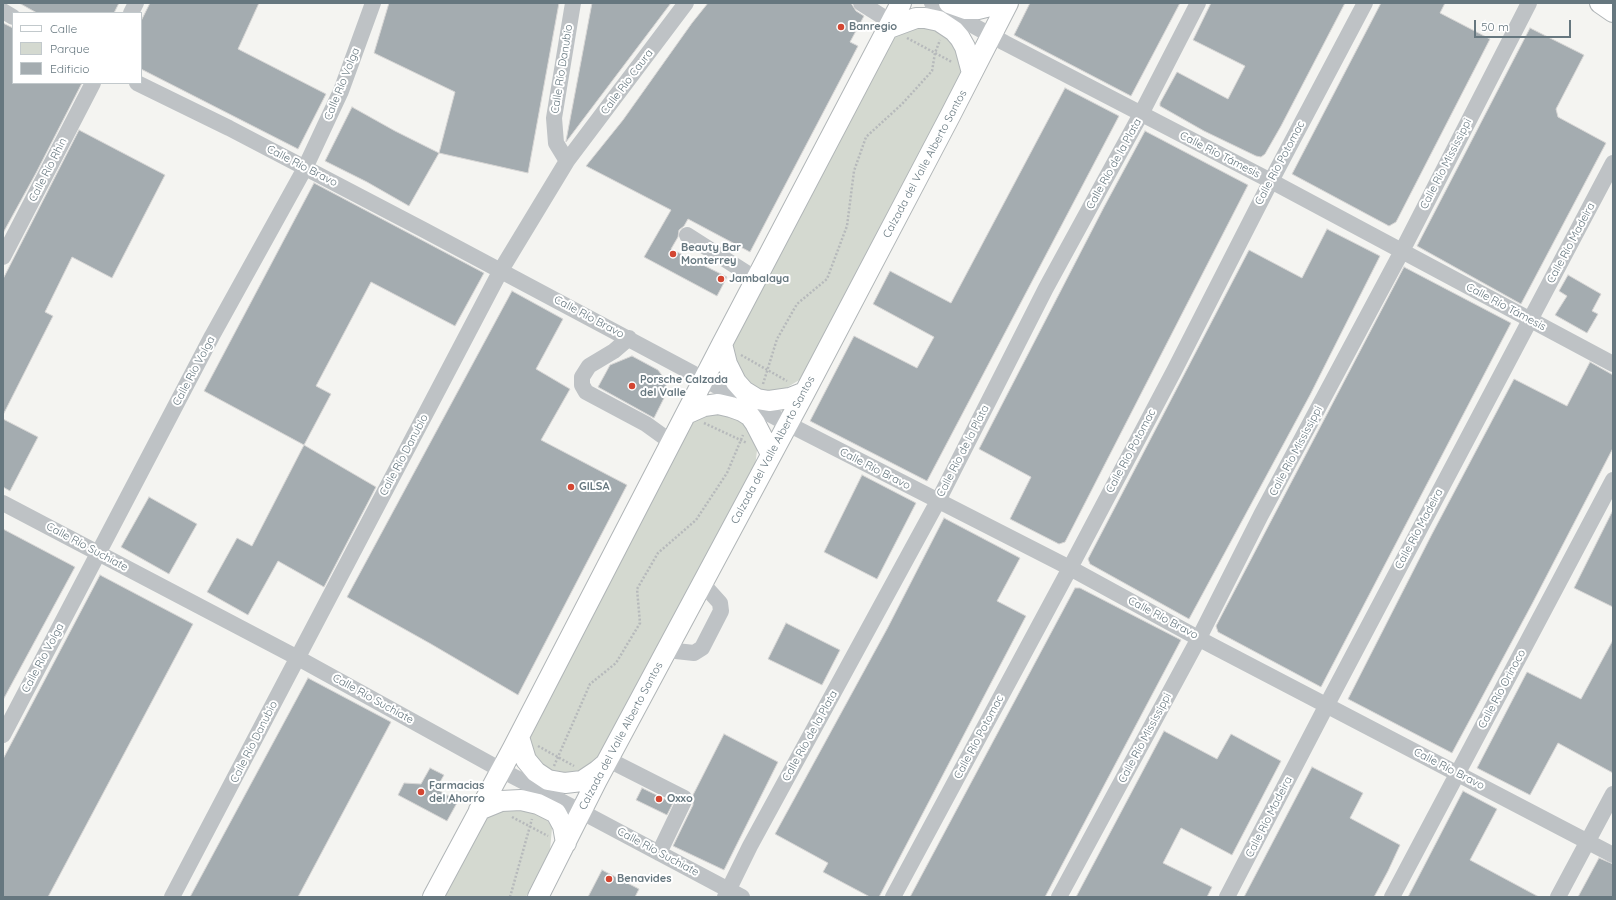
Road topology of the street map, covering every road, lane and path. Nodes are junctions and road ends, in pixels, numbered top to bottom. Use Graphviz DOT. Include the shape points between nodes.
graph roads {
  1 [pos="136,3"];
  2 [pos="373,3"];
  3 [pos="573,3"];
  4 [pos="686,3"];
  5 [pos="861,3"];
  6 [pos="901,3"];
  7 [pos="949,3"];
  8 [pos="1003,3"];
  9 [pos="1008,3"];
  10 [pos="1198,3"];
  11 [pos="1366,3"];
  12 [pos="1529,3"];
  13 [pos="1600,3"];
  14 [pos="3,12"];
  15 [pos="132,12"];
  16 [pos="936,12"];
  17 [pos="1613,12"];
  18 [pos="12,16"];
  19 [pos="890,25"];
  20 [pos="991,36"];
  21 [pos="935,53"];
  22 [pos="972,73"];
  23 [pos="92,84"];
  24 [pos="140,84"];
  25 [pos="1141,114"];
  26 [pos="567,161"];
  27 [pos="1613,163"];
  28 [pos="305,168"];
  29 [pos="1271,181"];
  30 [pos="687,236"];
  31 [pos="1402,251"];
  32 [pos="3,257"];
  33 [pos="501,270"];
  34 [pos="756,278"];
  35 [pos="1530,319"];
  36 [pos="629,338"];
  37 [pos="722,344"];
  38 [pos="1613,364"];
  39 [pos="768,370"];
  40 [pos="704,378"];
  41 [pos="805,392"];
  42 [pos="754,408"];
  43 [pos="686,415"];
  44 [pos="788,424"];
  45 [pos="741,440"];
  46 [pos="671,442"];
  47 [pos="771,455"];
  48 [pos="1613,480"];
  49 [pos="938,501"];
  50 [pos="3,503"];
  51 [pos="98,554"];
  52 [pos="1070,568"];
  53 [pos="702,583"];
  54 [pos="1199,638"];
  55 [pos="666,650"];
  56 [pos="298,658"];
  57 [pos="1327,705"];
  58 [pos="3,735"];
  59 [pos="527,740"];
  60 [pos="558,757"];
  61 [pos="609,760"];
  62 [pos="576,767"];
  63 [pos="501,770"];
  64 [pos="1457,773"];
  65 [pos="548,780"];
  66 [pos="1613,794"];
  67 [pos="538,804"];
  68 [pos="479,810"];
  69 [pos="582,812"];
  70 [pos="511,816"];
  71 [pos="530,827"];
  72 [pos="560,841"];
  73 [pos="1588,841"];
  74 [pos="658,853"];
  75 [pos="1613,855"];
  76 [pos="726,893"];
  77 [pos="172,897"];
  78 [pos="433,897"];
  79 [pos="510,897"];
  80 [pos="538,897"];
  81 [pos="742,897"];
  82 [pos="893,897"];
  83 [pos="1059,897"];
  84 [pos="1227,897"];
  85 [pos="1392,897"];
  86 [pos="1558,897"];
  1 -- 15 [label="street"];
  2 -- 28 [label="street, Calle Río Volga" via="341,91"];
  3 -- 26 [label="street, Calle Río Danubio" via="554,118 556,143"];
  4 -- 26 [label="street, Calle Río Caura"];
  5 -- 19 [label="street"];
  6 -- 19 [label="main road"];
  7 -- 8 [label="main road" via="966,9"];
  9 -- 20 [label="main road, Calzada del Valle Alberto Santos"];
  10 -- 25 [label="street, Calle Río de la Plata"];
  11 -- 29 [label="street, Calle Río Potomac"];
  12 -- 31 [label="street, Calle Río Mississippi"];
  13 -- 17 [label="main road"];
  14 -- 18 [label="street"];
  16 -- 19 [label="main road" via="925,18"];
  16 -- 20 [label="street, Calle Río Támesis"];
  16 -- 21 [label="path" via="940,40"];
  16 -- 22 [label="main road" via="960,38"];
  19 -- 21 [label="path"];
  19 -- 34 [label="main road"];
  20 -- 22 [label="main road, Calzada del Valle Alberto Santos"];
  20 -- 25 [label="street, Calle Río Támesis"];
  21 -- 22 [label="path"];
  21 -- 39 [label="path" via="932,71 902,104 866,137 854,171 847,226 828,279 797,304 777,339"];
  22 -- 41 [label="main road, Calzada del Valle Alberto Santos"];
  23 -- 32 [label="street, Calle Río Rhin"];
  24 -- 28 [label="street, Calle Río Bravo"];
  25 -- 29 [label="street, Calle Río Támesis"];
  25 -- 49 [label="street, Calle Río de la Plata" via="1046,288"];
  26 -- 33 [label="street, Calle Río Danubio"];
  27 -- 35 [label="street, Calle Río Madeira"];
  28 -- 33 [label="street, Calle Río Bravo"];
  28 -- 51 [label="street, Calle Río Volga" via="212,336"];
  29 -- 31 [label="street, Calle Río Támesis"];
  29 -- 52 [label="street, Calle Río Potomac"];
  30 -- 34 [label="street"];
  31 -- 35 [label="street, Calle Río Támesis"];
  31 -- 54 [label="street, Calle Río Mississippi"];
  33 -- 36 [label="street, Calle Río Bravo"];
  33 -- 56 [label="street, Calle Río Danubio"];
  34 -- 37 [label="main road"];
  35 -- 38 [label="street, Calle Río Támesis"];
  35 -- 57 [label="street, Calle Río Madeira"];
  36 -- 40 [label="street, Calle Río Bravo"];
  36 -- 46 [label="street" via="614,351 589,366 582,377 582,385 586,392 646,424"];
  37 -- 39 [label="path"];
  37 -- 40 [label="main road"];
  37 -- 42 [label="main road" via="727,364"];
  39 -- 41 [label="path"];
  39 -- 42 [label="path"];
  40 -- 43 [label="main road"];
  40 -- 44 [label="street, Calle Río Bravo"];
  41 -- 42 [label="main road" via="790,398 769,401"];
  41 -- 44 [label="main road, Calzada del Valle Alberto Santos"];
  42 -- 43 [label="main road" via="718,404 704,406"];
  42 -- 45 [label="path"];
  42 -- 47 [label="main road"];
  43 -- 45 [label="path"];
  43 -- 46 [label="main road"];
  44 -- 47 [label="main road, Calzada del Valle Alberto Santos"];
  44 -- 49 [label="street, Calle Río Bravo"];
  45 -- 47 [label="path"];
  45 -- 60 [label="path" via="726,473 696,520 658,553 637,589 640,623 616,663 590,684"];
  46 -- 59 [label="main road"];
  47 -- 53 [label="main road, Calzada del Valle Alberto Santos"];
  48 -- 64 [label="street, Calle Río Orinoco"];
  49 -- 52 [label="street, Calle Río Bravo"];
  49 -- 76 [label="street, Calle Río de la Plata"];
  50 -- 51 [label="street, Calle Río Suchiate"];
  51 -- 56 [label="street, Calle Río Suchiate"];
  51 -- 58 [label="street, Calle Río Volga"];
  52 -- 54 [label="street, Calle Río Bravo"];
  52 -- 82 [label="street, Calle Río Potomac"];
  53 -- 55 [label="main road, Calzada del Valle Alberto Santos"];
  53 -- 55 [label="street" via="720,603 721,610 702,648 694,653"];
  54 -- 57 [label="street, Calle Río Bravo"];
  54 -- 83 [label="street, Calle Río Mississippi"];
  55 -- 61 [label="main road, Calzada del Valle Alberto Santos"];
  56 -- 63 [label="street, Calle Río Suchiate"];
  56 -- 77 [label="street, Calle Río Danubio"];
  57 -- 64 [label="street, Calle Río Bravo"];
  57 -- 84 [label="street, Calle Río Madeira"];
  59 -- 60 [label="path"];
  59 -- 63 [label="main road"];
  59 -- 65 [label="main road" via="526,760 536,772"];
  60 -- 62 [label="path"];
  60 -- 65 [label="path"];
  61 -- 65 [label="main road" via="597,772 582,780 565,783"];
  61 -- 69 [label="main road, Calzada del Valle Alberto Santos"];
  61 -- 74 [label="street" via="684,798"];
  63 -- 68 [label="main road"];
  63 -- 69 [label="street, Calle Río Suchiate"];
  64 -- 73 [label="street, Calle Río Bravo"];
  64 -- 85 [label="street, Calle Río Orinoco"];
  66 -- 73 [label="street"];
  67 -- 68 [label="main road" via="521,800 501,801"];
  67 -- 71 [label="path"];
  67 -- 72 [label="main road" via="556,813 563,826"];
  68 -- 78 [label="main road"];
  69 -- 72 [label="main road, Calzada del Valle Alberto Santos"];
  69 -- 74 [label="street, Calle Río Suchiate"];
  70 -- 71 [label="path"];
  71 -- 72 [label="path"];
  71 -- 79 [label="path"];
  72 -- 80 [label="main road, Calzada del Valle Alberto Santos"];
  73 -- 75 [label="street, Calle Río Bravo"];
  73 -- 86 [label="street"];
  74 -- 76 [label="street, Calle Río Suchiate"];
  76 -- 81 [label="street, Calle Río Suchiate"];
}
